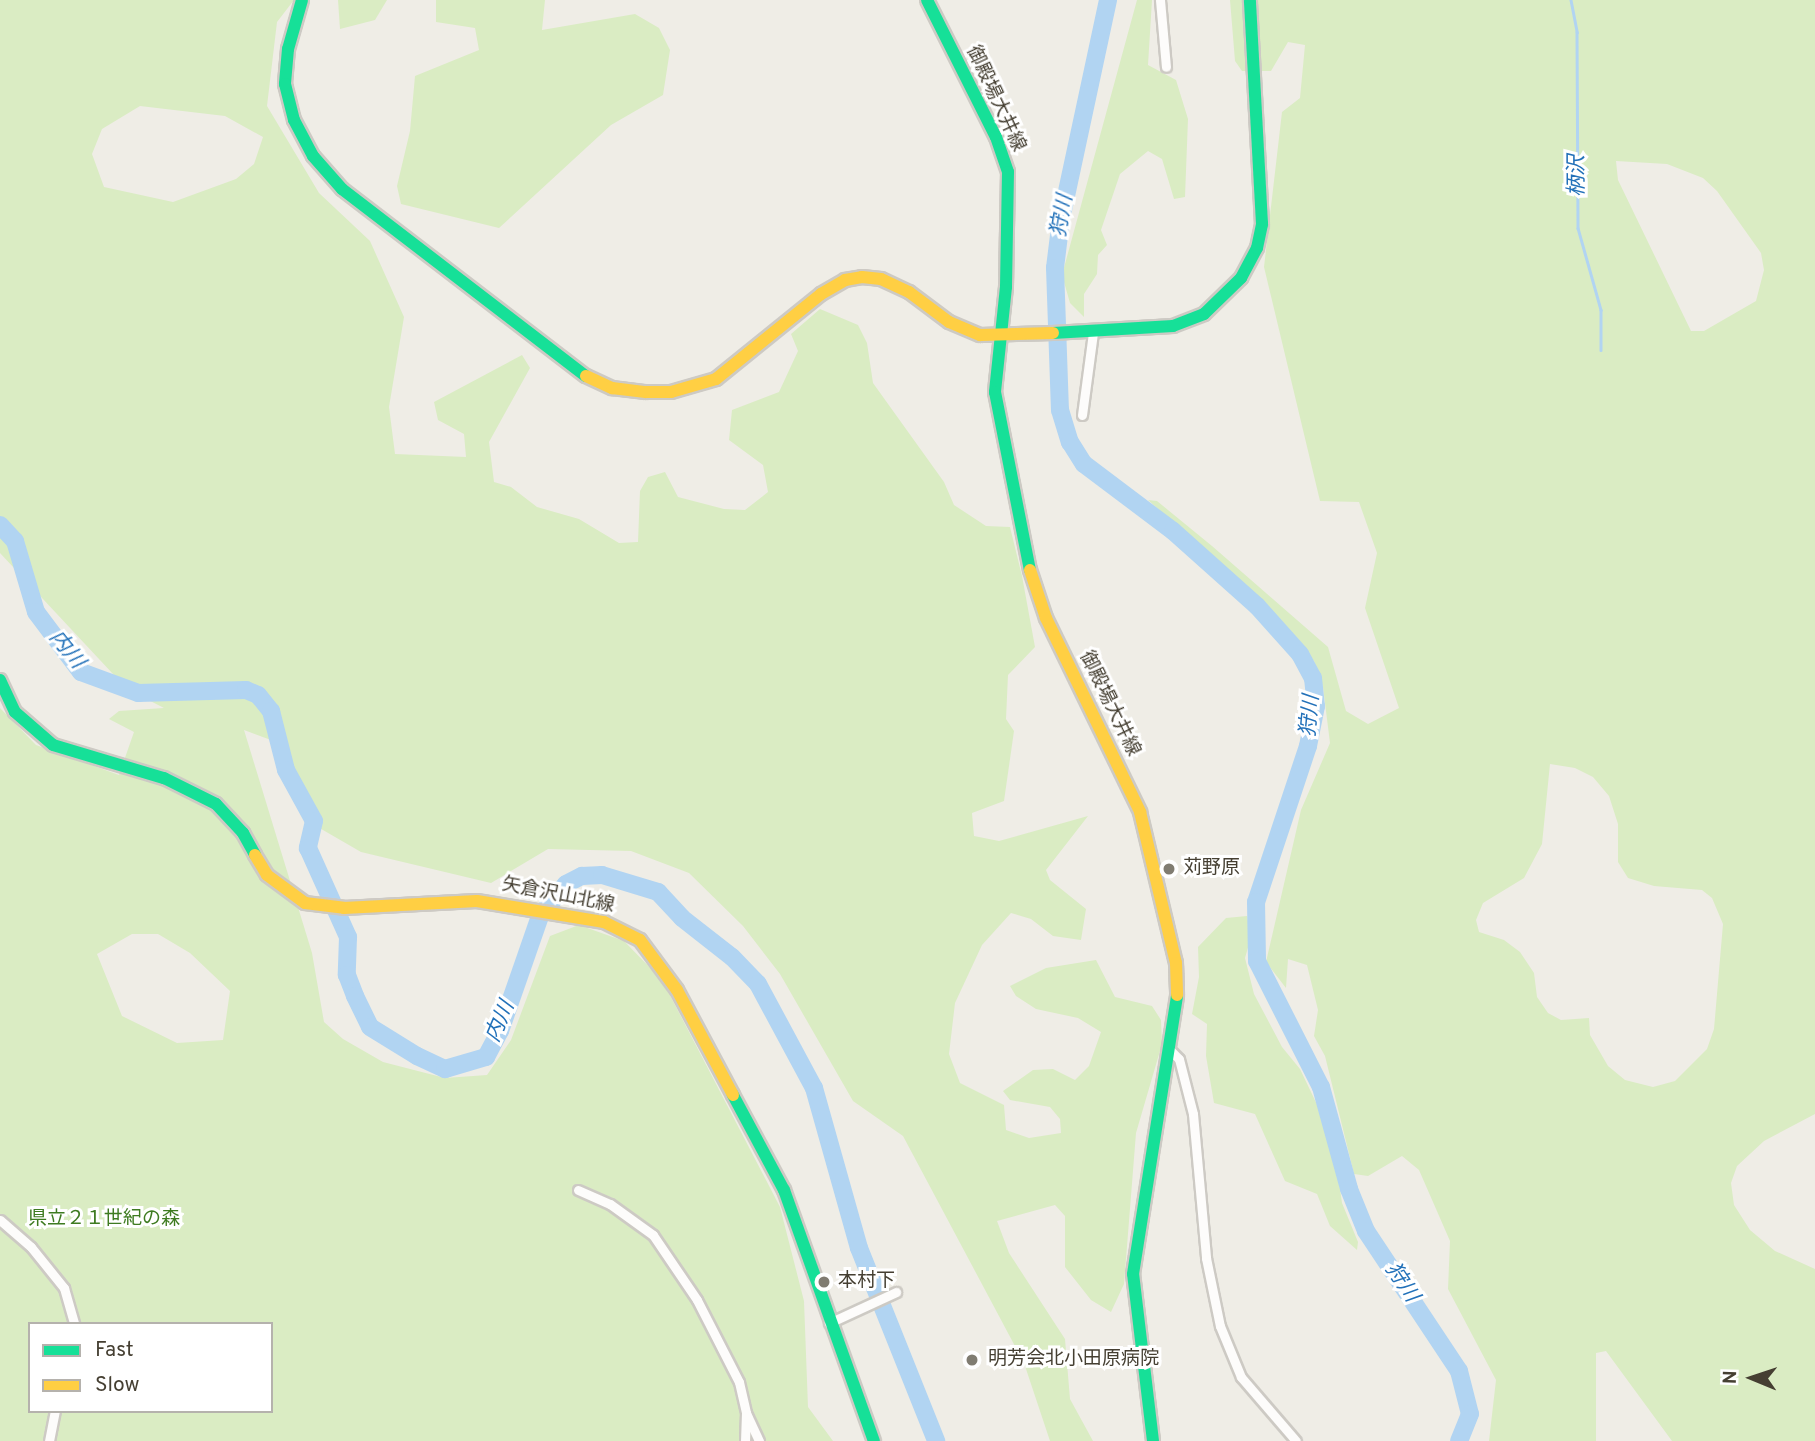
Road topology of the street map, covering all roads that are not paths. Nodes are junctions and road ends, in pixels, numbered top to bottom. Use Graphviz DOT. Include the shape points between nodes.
graph roads {
  1 [pos="302,0"];
  2 [pos="927,0"];
  3 [pos="1160,0"];
  4 [pos="1250,0"];
  5 [pos="1166,67"];
  6 [pos="1087,333"];
  7 [pos="1000,335"];
  8 [pos="1082,415"];
  9 [pos="0,680"];
  10 [pos="1169,1049"];
  11 [pos="578,1190"];
  12 [pos="0,1220"];
  13 [pos="895,1292"];
  14 [pos="73,1322"];
  15 [pos="829,1324"];
  16 [pos="55,1413"];
  17 [pos="746,1413"];
  18 [pos="49,1441"];
  19 [pos="745,1441"];
  20 [pos="759,1441"];
  21 [pos="874,1441"];
  22 [pos="1153,1441"];
  23 [pos="1296,1441"];
  1 -- 7 [label="main road" via="288,48 285,84 295,120 313,156 342,189 579,373 612,387 646,392 697,386 744,360 821,294 845,280 862,277 881,279 909,292 959,327"];
  2 -- 7 [label="main road, 御殿場大井線" via="996,137 1008,172 1006,287"];
  3 -- 5 [label="street"];
  4 -- 6 [label="main road" via="1262,189 1257,248 1229,292 1204,314 1173,326"];
  6 -- 7 [label="main road"];
  6 -- 8 [label="street"];
  7 -- 10 [label="main road, 御殿場大井線" via="995,392 1031,575 1046,618 1140,812 1150,846 1176,963"];
  9 -- 15 [label="main road, 矢倉沢山北線" via="15,712 53,745 164,778 216,804 243,832 267,875 305,903 344,908 440,900 512,906 623,929 652,951 784,1190"];
  10 -- 22 [label="main road, 御殿場大井線" via="1133,1273"];
  10 -- 23 [label="street" via="1179,1059 1194,1114 1206,1258 1220,1326 1241,1377"];
  11 -- 17 [label="street" via="610,1205 653,1235 716,1331 739,1382"];
  12 -- 14 [label="street" via="31,1247 64,1288"];
  13 -- 15 [label="street"];
  15 -- 21 [label="main road, 矢倉沢山北線"];
  16 -- 18 [label="street"];
  17 -- 19 [label="street"];
  17 -- 20 [label="street"];
}
